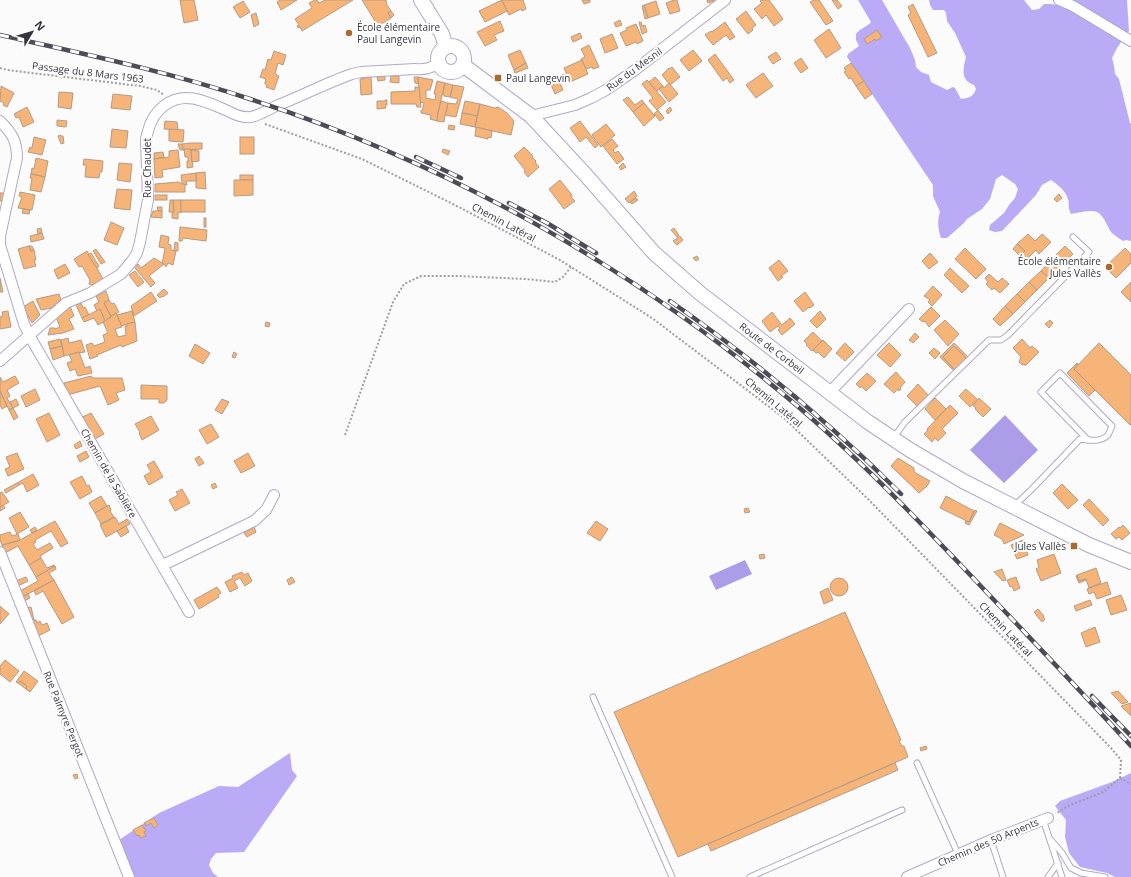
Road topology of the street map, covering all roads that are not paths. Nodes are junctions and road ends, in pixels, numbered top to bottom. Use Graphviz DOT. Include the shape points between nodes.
graph roads {
  1 [pos="421,0"];
  2 [pos="725,0"];
  3 [pos="1059,0"];
  4 [pos="1131,41"];
  5 [pos="446,47"];
  6 [pos="439,63"];
  7 [pos="463,66"];
  8 [pos="531,116"];
  9 [pos="0,121"];
  10 [pos="1074,237"];
  11 [pos="909,309"];
  12 [pos="29,335"];
  13 [pos="0,361"];
  14 [pos="830,392"];
  15 [pos="892,439"];
  16 [pos="1088,440"];
  17 [pos="274,494"];
  18 [pos="1014,506"];
  19 [pos="0,552"];
  20 [pos="1131,562"];
  21 [pos="163,565"];
  22 [pos="189,612"];
  23 [pos="594,697"];
  24 [pos="917,763"];
  25 [pos="902,810"];
  26 [pos="1045,818"];
  27 [pos="1050,839"];
  28 [pos="991,840"];
  29 [pos="958,854"];
  30 [pos="1058,863"];
  31 [pos="923,874"];
  32 [pos="129,877"];
  33 [pos="672,877"];
  34 [pos="750,877"];
  35 [pos="907,877"];
  36 [pos="1003,877"];
  37 [pos="1048,877"];
  38 [pos="1062,877"];
  39 [pos="1105,877"];
  1 -- 5 [label="main road" via="442,34"];
  2 -- 8 [label="street, Rue du Mesnil" via="606,90 575,105"];
  3 -- 4 [label="street"];
  5 -- 6 [label="main road" via="439,56"];
  5 -- 7 [label="main road" via="454,46 461,50"];
  6 -- 7 [label="main road" via="448,72 456,71"];
  6 -- 12 [label="street, Rue Chaudet" via="424,70 369,71 352,74 249,117 237,116 196,99 170,101 157,112 149,125 146,139 148,200 137,253 121,274 66,303"];
  7 -- 8 [label="main road, Route de Corbeil"];
  8 -- 14 [label="main road, Route de Corbeil" via="654,253 701,294"];
  9 -- 12 [label="street, Chemin de la Sablière" via="10,131 17,149 0,245"];
  10 -- 15 [label="lane" via="1089,252 1008,335 1001,340 989,340"];
  11 -- 14 [label="street"];
  12 -- 13 [label="street, Rue Chaudet"];
  12 -- 21 [label="street, Chemin de la Sablière"];
  14 -- 15 [label="main road, Route de Corbeil"];
  15 -- 18 [label="main road, Route de Corbeil" via="963,481"];
  16 -- 16 [label="lane" via="1097,441 1103,438 1108,435 1112,426 1060,373 1041,392"];
  16 -- 18 [label="lane" via="1080,439"];
  17 -- 21 [label="street" via="266,510 254,521"];
  18 -- 20 [label="main road, Route de Corbeil" via="1088,544"];
  19 -- 32 [label="street, Rue Palmyre Pergot"];
  21 -- 22 [label="street, Chemin de la Sablière"];
  23 -- 33 [label="lane"];
  24 -- 29 [label="lane"];
  25 -- 34 [label="lane"];
  26 -- 27 [label="lane"];
  26 -- 28 [label="street, Chemin des 50 Arpents"];
  27 -- 30 [label="lane"];
  27 -- 39 [label="lane" via="1071,868 1080,873"];
  28 -- 29 [label="street, Chemin des 50 Arpents"];
  28 -- 36 [label="lane"];
  29 -- 31 [label="street, Chemin des 50 Arpents"];
  30 -- 37 [label="lane"];
  30 -- 38 [label="lane"];
  31 -- 35 [label="street, Chemin des 50 Arpents"];
}
